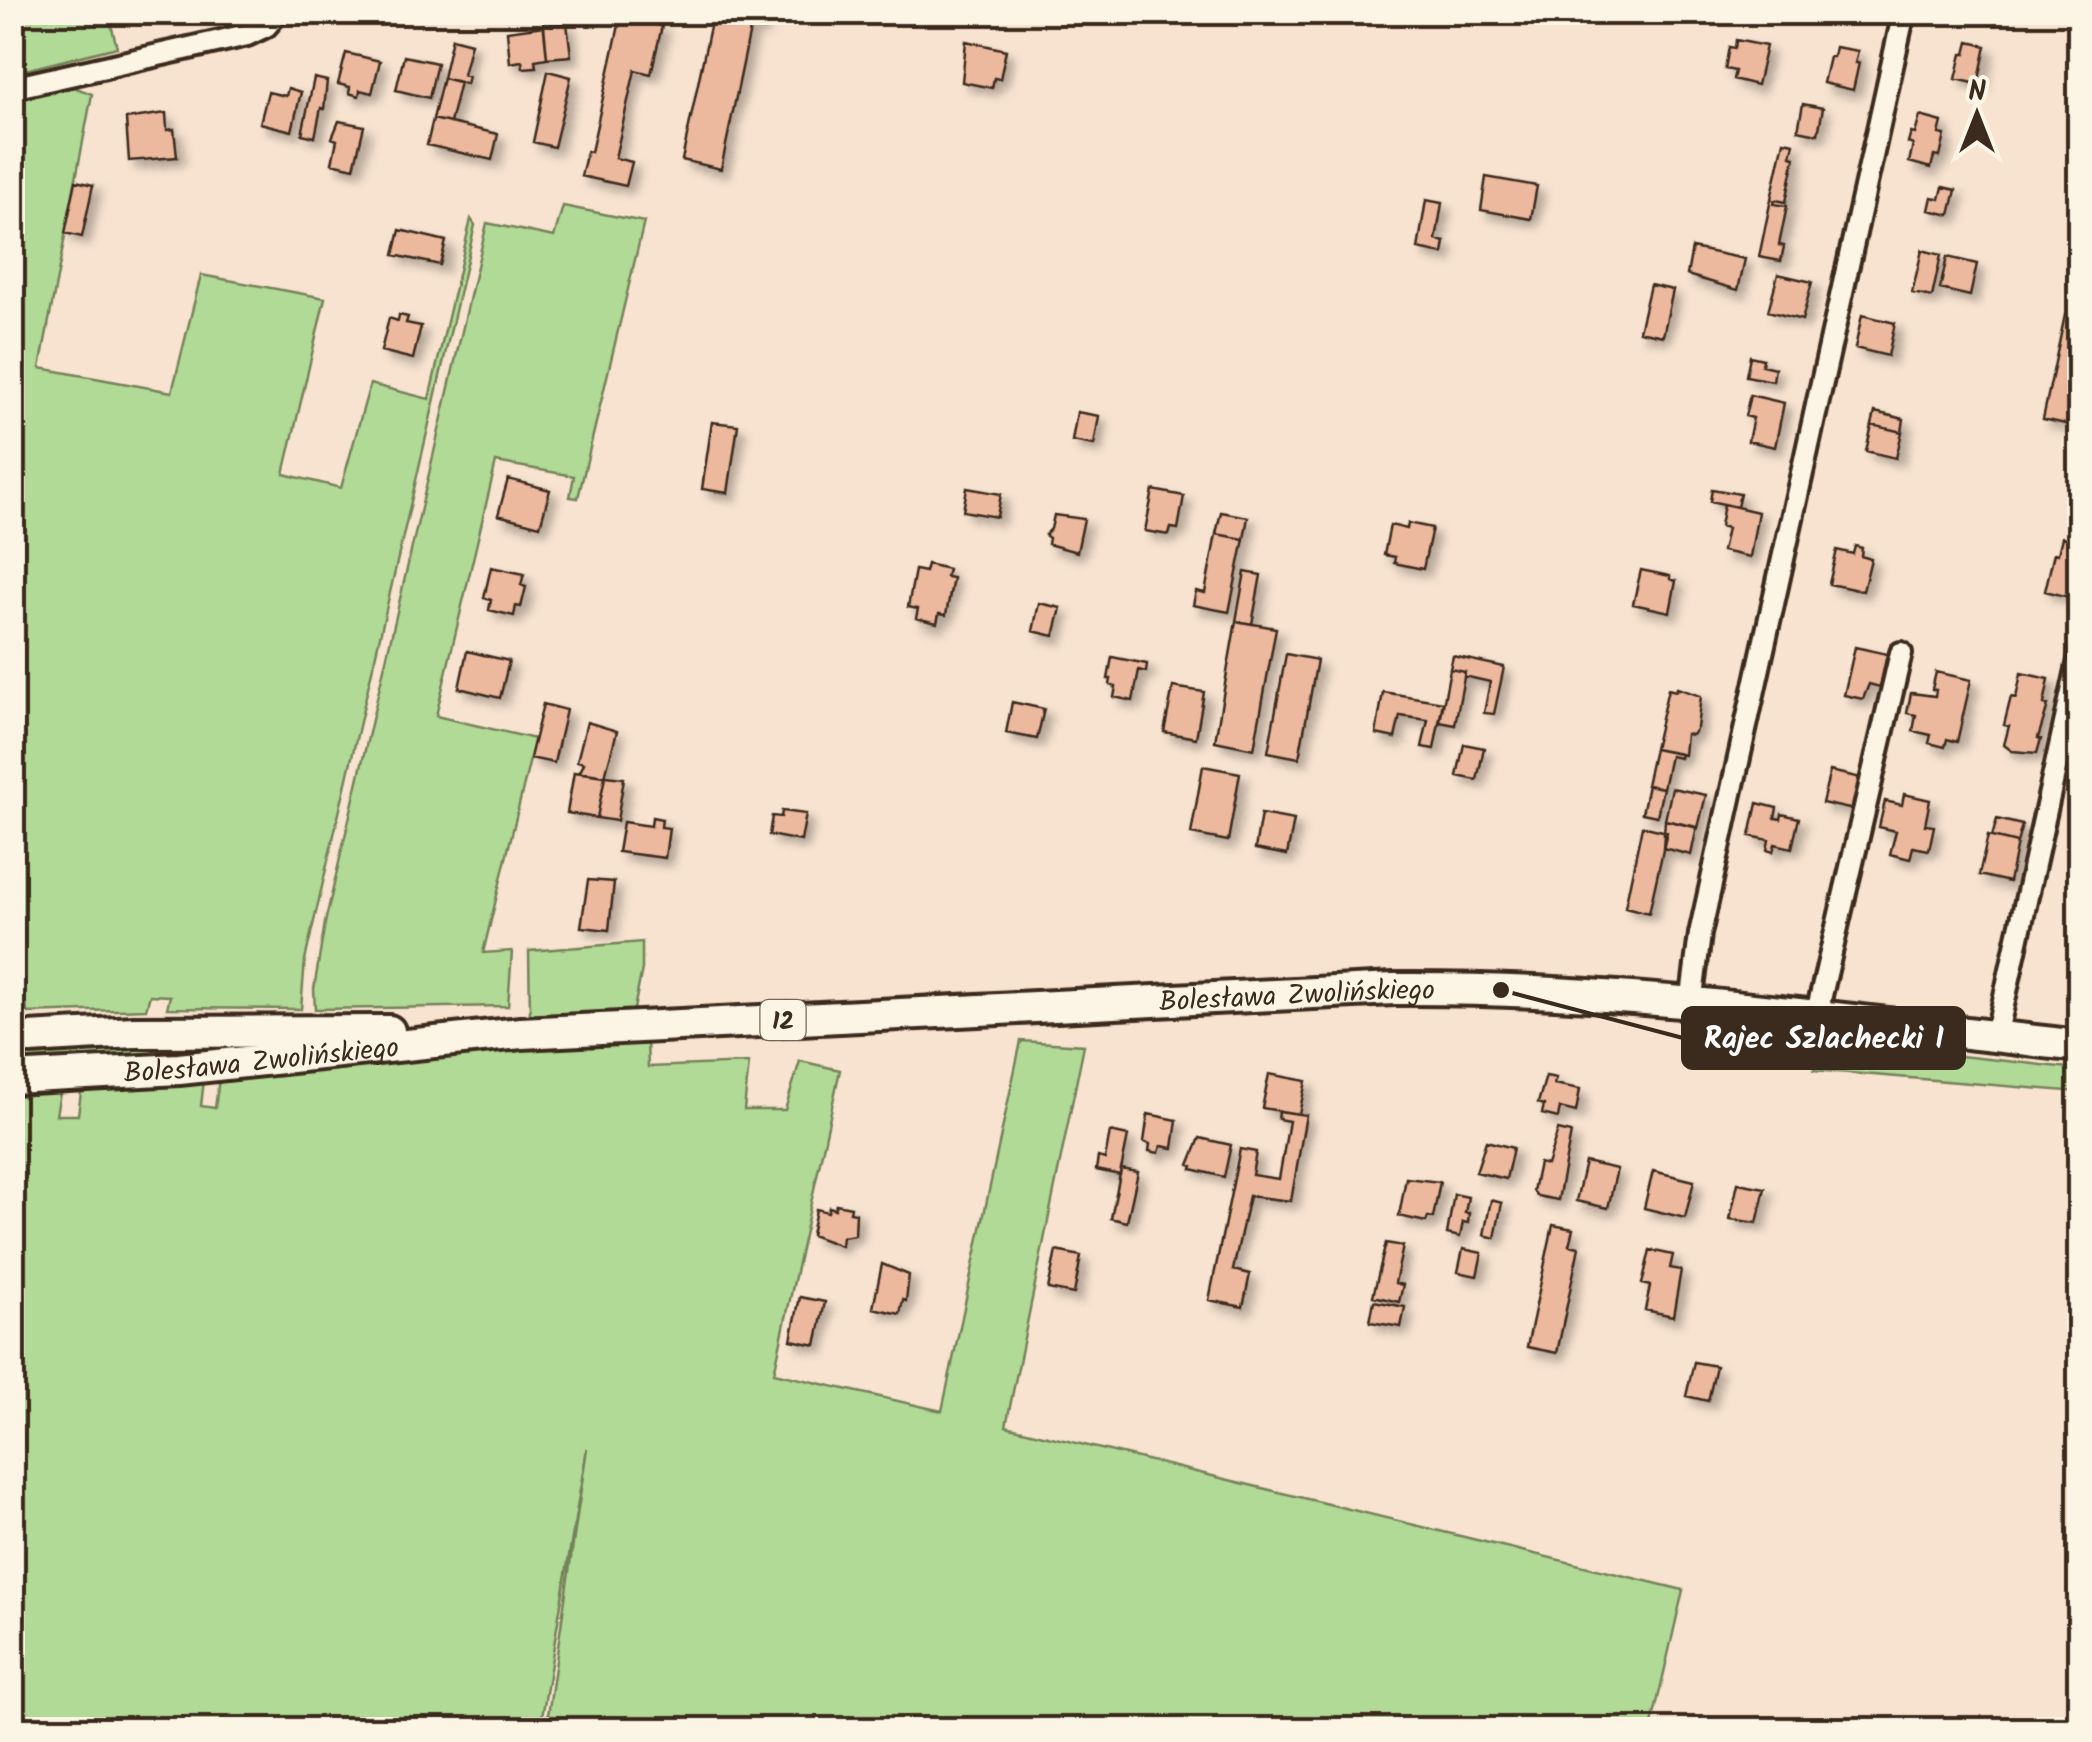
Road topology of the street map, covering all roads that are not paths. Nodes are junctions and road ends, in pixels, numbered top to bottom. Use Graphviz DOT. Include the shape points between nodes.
graph roads {
  1 [pos="278,12"];
  2 [pos="1904,12"];
  3 [pos="12,88"];
  4 [pos="1900,653"];
  5 [pos="2080,656"];
  6 [pos="1690,1004"];
  7 [pos="1816,1018"];
  8 [pos="512,1034"];
  9 [pos="1996,1037"];
  10 [pos="12,1040"];
  11 [pos="2080,1046"];
  12 [pos="12,1078"];
  1 -- 3 [label="street" via="266,26 232,39"];
  2 -- 6 [label="street"];
  4 -- 7 [label="street"];
  5 -- 9 [label="street"];
  6 -- 7 [label="main road, Bolesława Zwolińskiego / 12"];
  6 -- 8 [label="main road, Bolesława Zwolińskiego / 12" via="1524,990 1394,989"];
  7 -- 9 [label="main road, Bolesława Zwolińskiego / 12"];
  8 -- 10 [label="main road, Bolesława Zwolińskiego / 12" via="191,1031"];
  8 -- 12 [label="main road, Bolesława Zwolińskiego / 12" via="179,1069"];
  9 -- 11 [label="main road, Bolesława Zwolińskiego / 12"];
}
